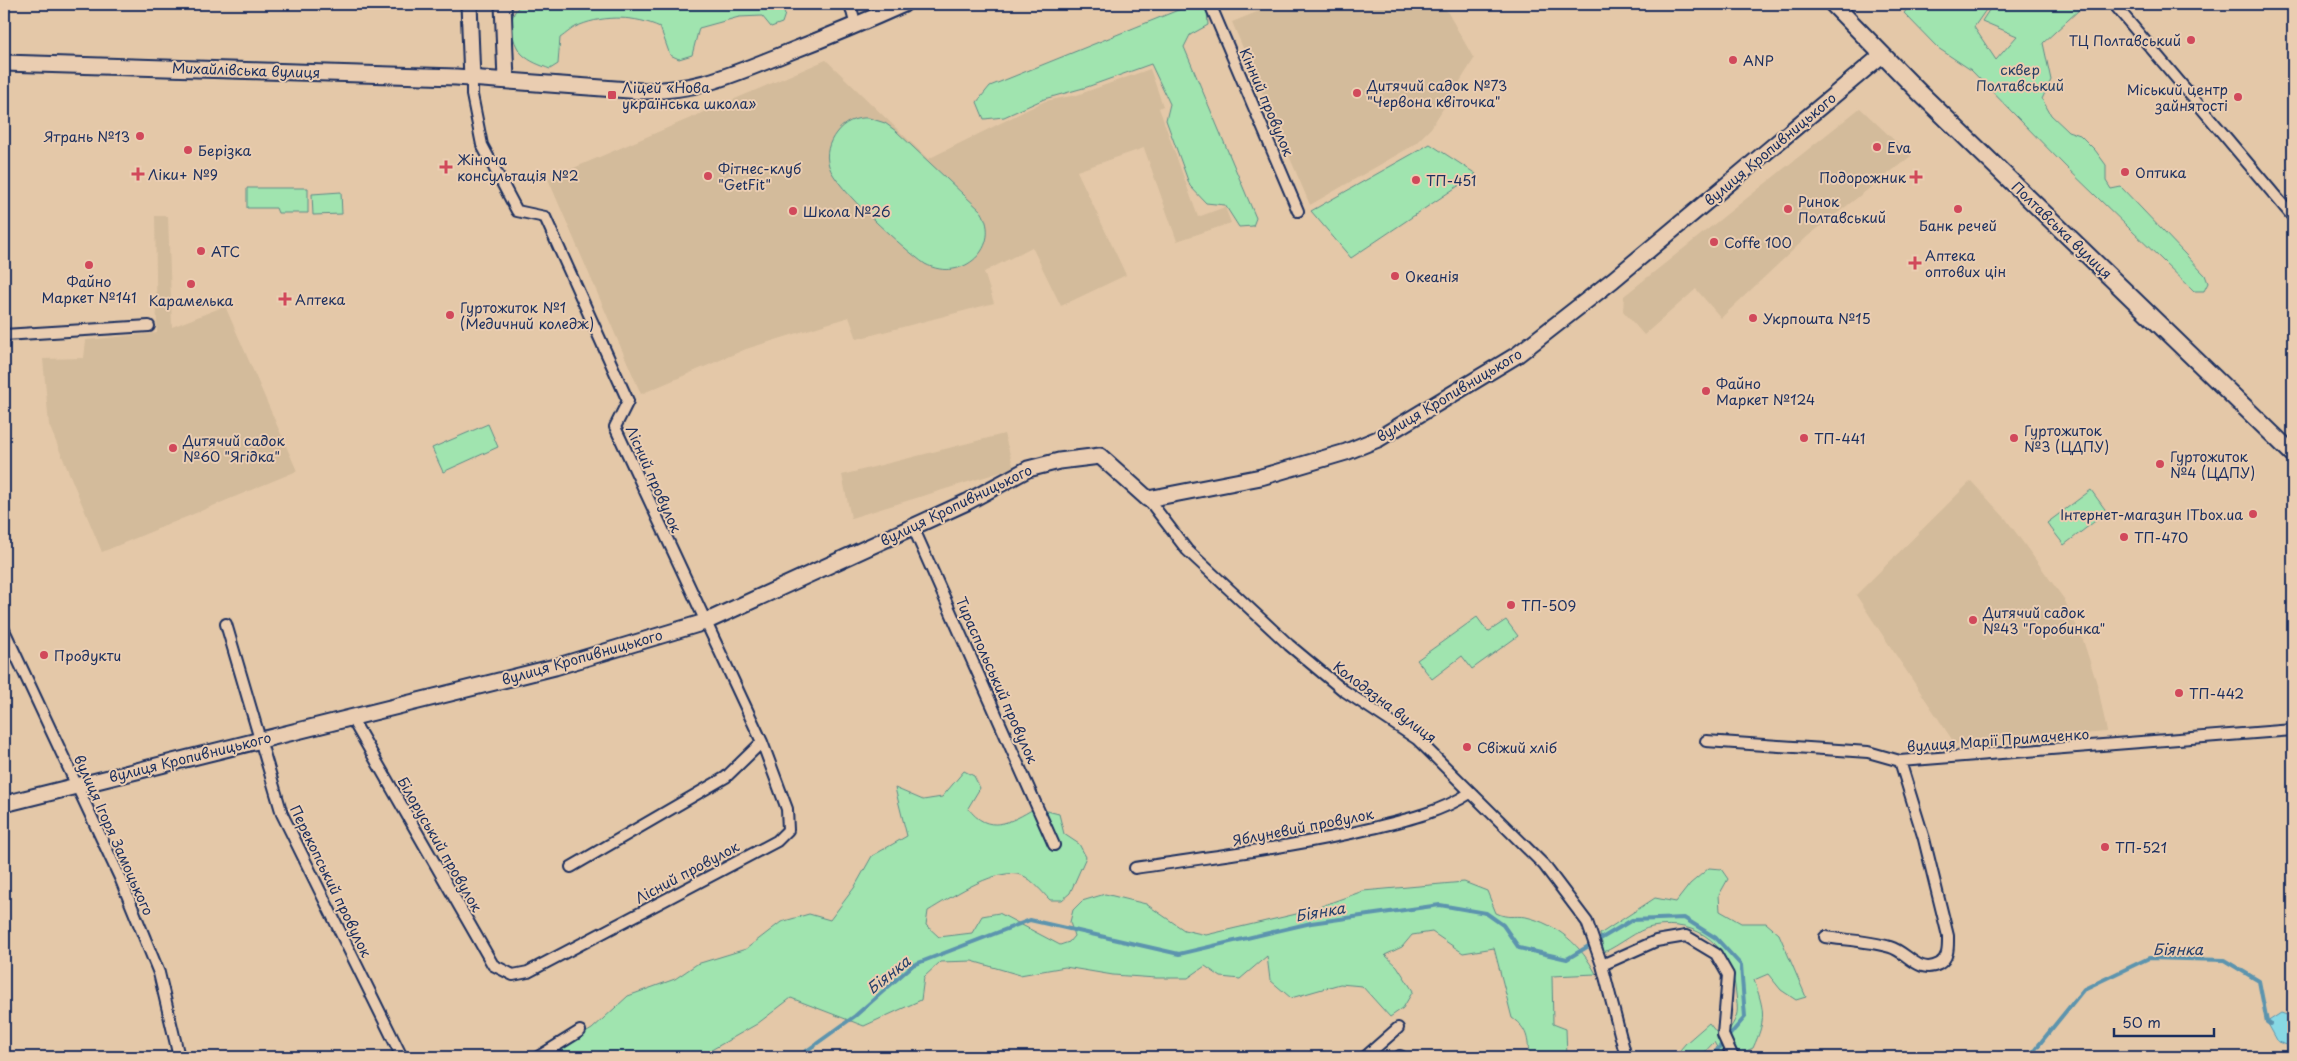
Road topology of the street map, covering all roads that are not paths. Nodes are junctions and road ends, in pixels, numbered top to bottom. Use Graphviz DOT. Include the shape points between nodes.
graph roads {
  1 [pos="469,4"];
  2 [pos="502,4"];
  3 [pos="850,4"];
  4 [pos="904,4"];
  5 [pos="1210,4"];
  6 [pos="1833,4"];
  7 [pos="2114,4"];
  8 [pos="856,26"];
  9 [pos="1882,55"];
  10 [pos="4,63"];
  11 [pos="472,79"];
  12 [pos="506,80"];
  13 [pos="1298,211"];
  14 [pos="2293,216"];
  15 [pos="149,326"];
  16 [pos="4,334"];
  17 [pos="2293,454"];
  18 [pos="1148,499"];
  19 [pos="913,527"];
  20 [pos="705,622"];
  21 [pos="226,624"];
  22 [pos="4,630"];
  23 [pos="351,716"];
  24 [pos="2293,730"];
  25 [pos="259,740"];
  26 [pos="1706,740"];
  27 [pos="762,742"];
  28 [pos="1900,760"];
  29 [pos="77,786"];
  30 [pos="1470,794"];
  31 [pos="4,804"];
  32 [pos="1054,845"];
  33 [pos="571,867"];
  34 [pos="1135,868"];
  35 [pos="1825,937"];
  36 [pos="1601,962"];
  37 [pos="513,975"];
  38 [pos="1398,1028"];
  39 [pos="580,1032"];
  40 [pos="1730,1053"];
  41 [pos="180,1057"];
  42 [pos="402,1057"];
  43 [pos="538,1057"];
  44 [pos="1365,1057"];
  45 [pos="1626,1057"];
  1 -- 11 [label="main road"];
  2 -- 12 [label="main road"];
  3 -- 8 [label="street"];
  4 -- 8 [label="main road, Михайлівська вулиця"];
  5 -- 13 [label="street, Кінний провулок"];
  6 -- 9 [label="main road, Полтавська вулиця"];
  7 -- 14 [label="street"];
  8 -- 12 [label="main road, Михайлівська вулиця" via="689,88 642,91"];
  9 -- 17 [label="main road, Полтавська вулиця"];
  9 -- 18 [label="main road, вулиця Кропивницького" via="1613,280 1517,355 1386,434 1346,452 1262,477"];
  10 -- 11 [label="main road, Михайлівська вулиця"];
  11 -- 12 [label="main road, Михайлівська вулиця"];
  11 -- 20 [label="street, Лісний провулок" via="482,145 517,211 545,217 628,401 615,427"];
  15 -- 16 [label="street"];
  18 -- 19 [label="main road, вулиця Кропивницького" via="1100,456 1028,469"];
  18 -- 30 [label="street, Колодязна вулиця" via="1186,550 1289,645 1342,690 1417,740"];
  19 -- 20 [label="main road, вулиця Кропивницького"];
  19 -- 32 [label="street, Тираспольський провулок"];
  20 -- 23 [label="main road, вулиця Кропивницького" via="555,667"];
  20 -- 27 [label="street, Лісний провулок"];
  21 -- 25 [label="street, Перекопський провулок"];
  22 -- 29 [label="street, вулиця Ігоря Замоцького"];
  23 -- 25 [label="main road, вулиця Кропивницького"];
  23 -- 37 [label="street, Білоруський провулок" via="494,965"];
  24 -- 28 [label="street, вулиця Марії Примаченко"];
  25 -- 29 [label="main road, вулиця Кропивницького"];
  25 -- 42 [label="street, Перекопський провулок" via="282,814"];
  26 -- 28 [label="street, вулиця Марії Примаченко" via="1868,752"];
  27 -- 33 [label="street" via="726,776"];
  27 -- 37 [label="street, Лісний провулок" via="787,809 788,830 777,841 528,972"];
  28 -- 35 [label="street" via="1924,839 1948,936 1948,951 1942,962 1923,967 1892,948"];
  29 -- 31 [label="main road, вулиця Кропивницького"];
  29 -- 41 [label="street, вулиця Ігоря Замоцького" via="121,880 159,973"];
  30 -- 34 [label="street, Яблуневий провулок" via="1407,820 1346,835"];
  30 -- 36 [label="street, Колодязна вулиця" via="1544,865 1581,912"];
  36 -- 40 [label="street" via="1656,941 1686,936 1716,954 1728,975 1723,1035"];
  36 -- 45 [label="street, Колодязна вулиця"];
  38 -- 44 [label="street"];
  39 -- 43 [label="street"];
}
